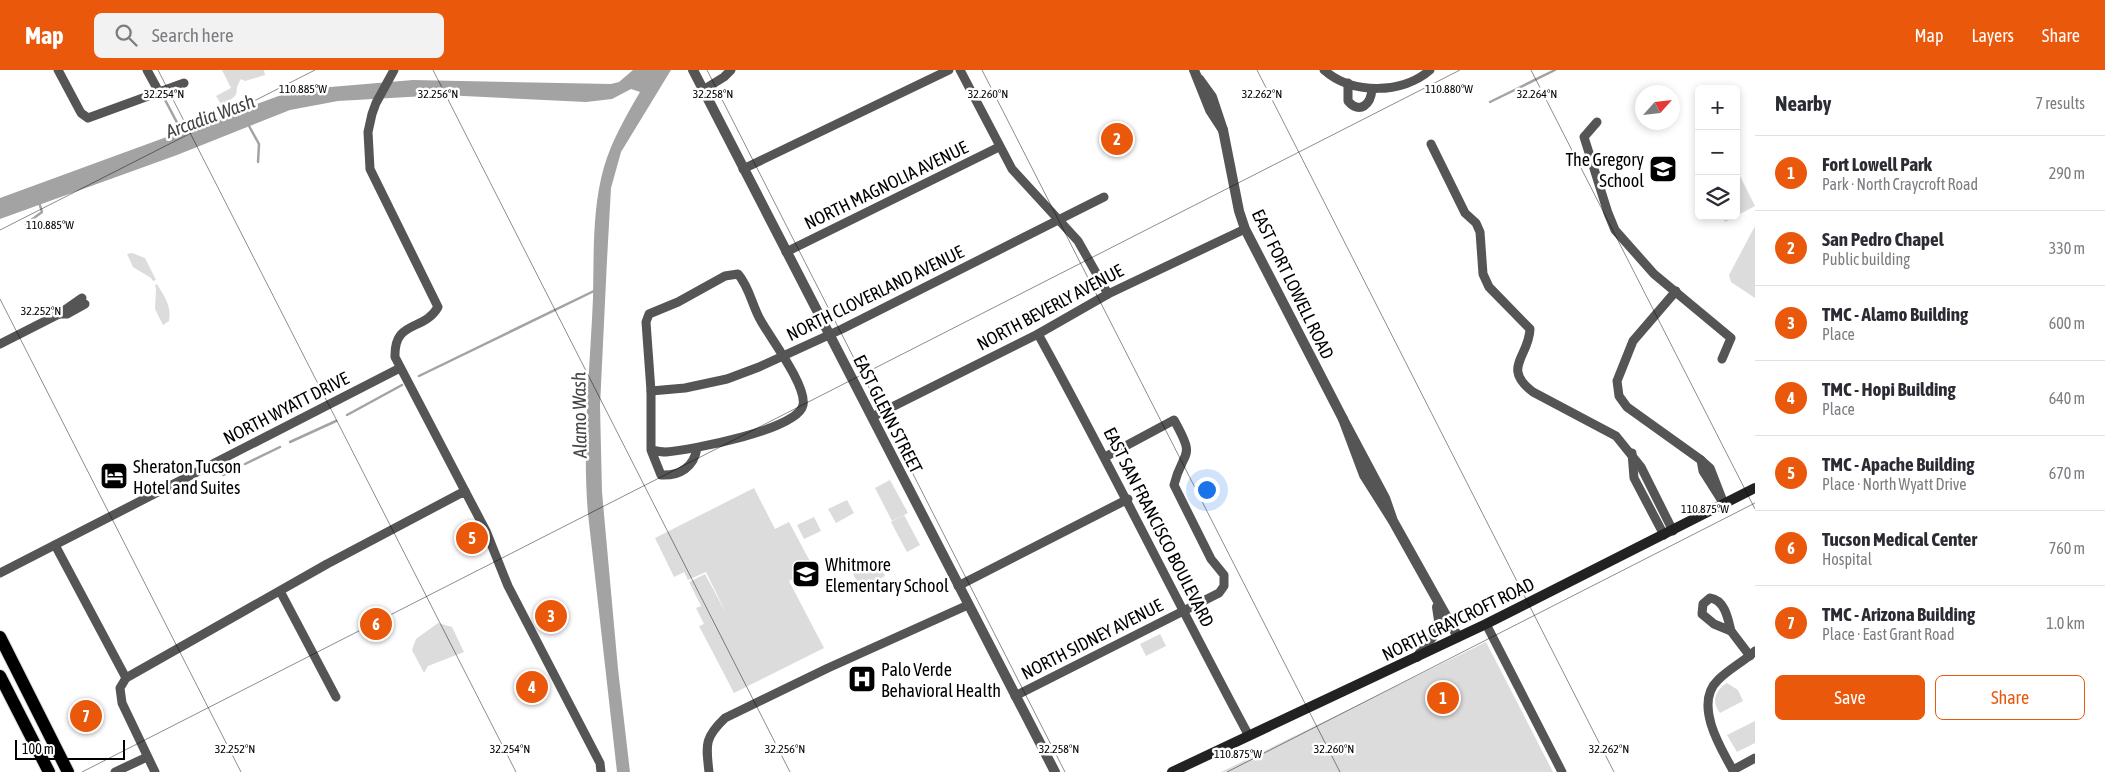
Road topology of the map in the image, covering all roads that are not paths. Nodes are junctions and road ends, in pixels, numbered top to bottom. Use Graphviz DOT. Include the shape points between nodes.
graph roads {
  1 [pos="58,70"];
  2 [pos="147,70"];
  3 [pos="692,70"];
  4 [pos="731,70"];
  5 [pos="948,70"];
  6 [pos="960,70"];
  7 [pos="1324,70"];
  8 [pos="1430,70"];
  9 [pos="392,74"];
  10 [pos="1197,74"];
  11 [pos="184,83"];
  12 [pos="1348,83"];
  13 [pos="1372,89"];
  14 [pos="703,90"];
  15 [pos="159,92"];
  16 [pos="1597,122"];
  17 [pos="1431,144"];
  18 [pos="999,147"];
  19 [pos="743,169"];
  20 [pos="1104,197"];
  21 [pos="1057,221"];
  22 [pos="1245,229"];
  23 [pos="786,252"];
  24 [pos="1676,291"];
  25 [pos="1108,294"];
  26 [pos="84,301"];
  27 [pos="1038,334"];
  28 [pos="829,335"];
  29 [pos="0,344"];
  30 [pos="783,356"];
  31 [pos="1722,359"];
  32 [pos="400,368"];
  33 [pos="651,391"];
  34 [pos="872,418"];
  35 [pos="697,448"];
  36 [pos="651,450"];
  37 [pos="1106,457"];
  38 [pos="1755,488"];
  39 [pos="465,491"];
  40 [pos="1128,500"];
  41 [pos="1724,504"];
  42 [pos="1668,533"];
  43 [pos="55,545"];
  44 [pos="0,573"];
  45 [pos="958,586"];
  46 [pos="280,591"];
  47 [pos="1434,594"];
  48 [pos="968,605"];
  49 [pos="1184,612"];
  50 [pos="1486,624"];
  51 [pos="1731,631"];
  52 [pos="0,637"];
  53 [pos="1458,638"];
  54 [pos="1752,654"];
  55 [pos="1417,657"];
  56 [pos="0,676"];
  57 [pos="126,678"];
  58 [pos="1015,696"];
  59 [pos="336,697"];
  60 [pos="1249,736"];
  61 [pos="147,757"];
  62 [pos="1755,758"];
  63 [pos="1734,771"];
  64 [pos="49,772"];
  65 [pos="68,772"];
  66 [pos="115,772"];
  67 [pos="155,772"];
  68 [pos="601,772"];
  69 [pos="709,772"];
  70 [pos="1054,772"];
  71 [pos="1172,772"];
  72 [pos="1562,772"];
  1 -- 15 [label="street" via="80,113 88,118"];
  2 -- 15 [label="street"];
  3 -- 14 [label="street, EAST GLENN STREET"];
  4 -- 14 [label="street"];
  5 -- 19 [label="street"];
  6 -- 18 [label="street"];
  7 -- 12 [label="street"];
  8 -- 13 [label="street" via="1410,82"];
  9 -- 32 [label="street" via="376,103 368,132 370,169 438,308 434,315 402,333 394,343"];
  10 -- 22 [label="street, EAST FORT LOWELL ROAD" via="1210,110 1223,130"];
  11 -- 15 [label="street"];
  12 -- 13 [label="street"];
  12 -- 13 [label="street" via="1348,101 1353,107 1366,106"];
  14 -- 19 [label="street, EAST GLENN STREET"];
  16 -- 24 [label="street" via="1584,137 1615,230 1654,274"];
  17 -- 42 [label="street" via="1465,213 1480,232 1483,274 1489,287 1530,329 1530,338 1519,358 1517,373 1522,384 1616,436 1632,453 1634,478"];
  18 -- 21 [label="street" via="1012,169"];
  18 -- 23 [label="street, NORTH MAGNOLIA AVENUE"];
  19 -- 23 [label="street, EAST GLENN STREET"];
  20 -- 21 [label="street, NORTH CLOVERLAND AVENUE"];
  21 -- 25 [label="street" via="1078,241"];
  21 -- 28 [label="street, NORTH CLOVERLAND AVENUE"];
  22 -- 25 [label="street, NORTH BEVERLY AVENUE"];
  22 -- 47 [label="street, EAST FORT LOWELL ROAD"];
  23 -- 28 [label="street, EAST GLENN STREET"];
  24 -- 31 [label="street" via="1731,338"];
  24 -- 41 [label="street" via="1633,341 1617,381 1619,396 1627,407 1710,468"];
  25 -- 27 [label="street, NORTH BEVERLY AVENUE"];
  26 -- 29 [label="street" via="67,314 58,314"];
  27 -- 34 [label="street, NORTH BEVERLY AVENUE"];
  27 -- 37 [label="street, EAST SAN FRANCISCO BOULEVARD"];
  28 -- 30 [label="street, NORTH CLOVERLAND AVENUE"];
  28 -- 34 [label="street, EAST GLENN STREET"];
  30 -- 33 [label="street, NORTH CLOVERLAND AVENUE" via="726,379"];
  30 -- 33 [label="street" via="761,321 746,283 738,274 725,276 649,314 646,322"];
  30 -- 35 [label="street" via="803,394 803,406 797,414 782,423"];
  32 -- 39 [label="street"];
  32 -- 43 [label="street, NORTH WYATT DRIVE"];
  33 -- 36 [label="street"];
  34 -- 45 [label="street, EAST GLENN STREET"];
  35 -- 36 [label="street" via="664,452"];
  35 -- 36 [label="street" via="696,459 672,476 661,476"];
  37 -- 40 [label="street, EAST SAN FRANCISCO BOULEVARD"];
  37 -- 49 [label="street, NORTH SIDNEY AVENUE" via="1174,420 1187,444 1187,455 1176,474 1174,485 1211,559 1224,575 1224,586 1219,593"];
  38 -- 41 [label="main road, NORTH CRAYCROFT ROAD"];
  39 -- 46 [label="street"];
  39 -- 68 [label="street" via="486,531 508,586 600,763"];
  40 -- 45 [label="street"];
  40 -- 49 [label="street, EAST SAN FRANCISCO BOULEVARD"];
  41 -- 42 [label="main road, NORTH CRAYCROFT ROAD"];
  42 -- 50 [label="main road, NORTH CRAYCROFT ROAD"];
  43 -- 44 [label="street, NORTH WYATT DRIVE"];
  43 -- 57 [label="street"];
  45 -- 48 [label="street, EAST GLENN STREET"];
  46 -- 57 [label="street"];
  46 -- 59 [label="street"];
  47 -- 53 [label="street, EAST FORT LOWELL ROAD"];
  47 -- 55 [label="street" via="1440,627"];
  48 -- 58 [label="street, EAST GLENN STREET"];
  48 -- 69 [label="street" via="725,718 711,731 706,744"];
  49 -- 58 [label="street, NORTH SIDNEY AVENUE"];
  49 -- 60 [label="street, EAST SAN FRANCISCO BOULEVARD"];
  50 -- 53 [label="main road, NORTH CRAYCROFT ROAD"];
  50 -- 72 [label="street"];
  51 -- 54 [label="street"];
  52 -- 65 [label="main road"];
  53 -- 55 [label="main road, NORTH CRAYCROFT ROAD"];
  54 -- 63 [label="street" via="1717,680 1708,695 1714,731"];
  55 -- 60 [label="main road, NORTH CRAYCROFT ROAD"];
  56 -- 64 [label="main road"];
  57 -- 61 [label="street" via="120,688 122,704"];
  58 -- 70 [label="street, EAST GLENN STREET"];
  60 -- 71 [label="main road, NORTH CRAYCROFT ROAD"];
  61 -- 66 [label="street"];
  61 -- 67 [label="street"];
  62 -- 63 [label="street"];
}
